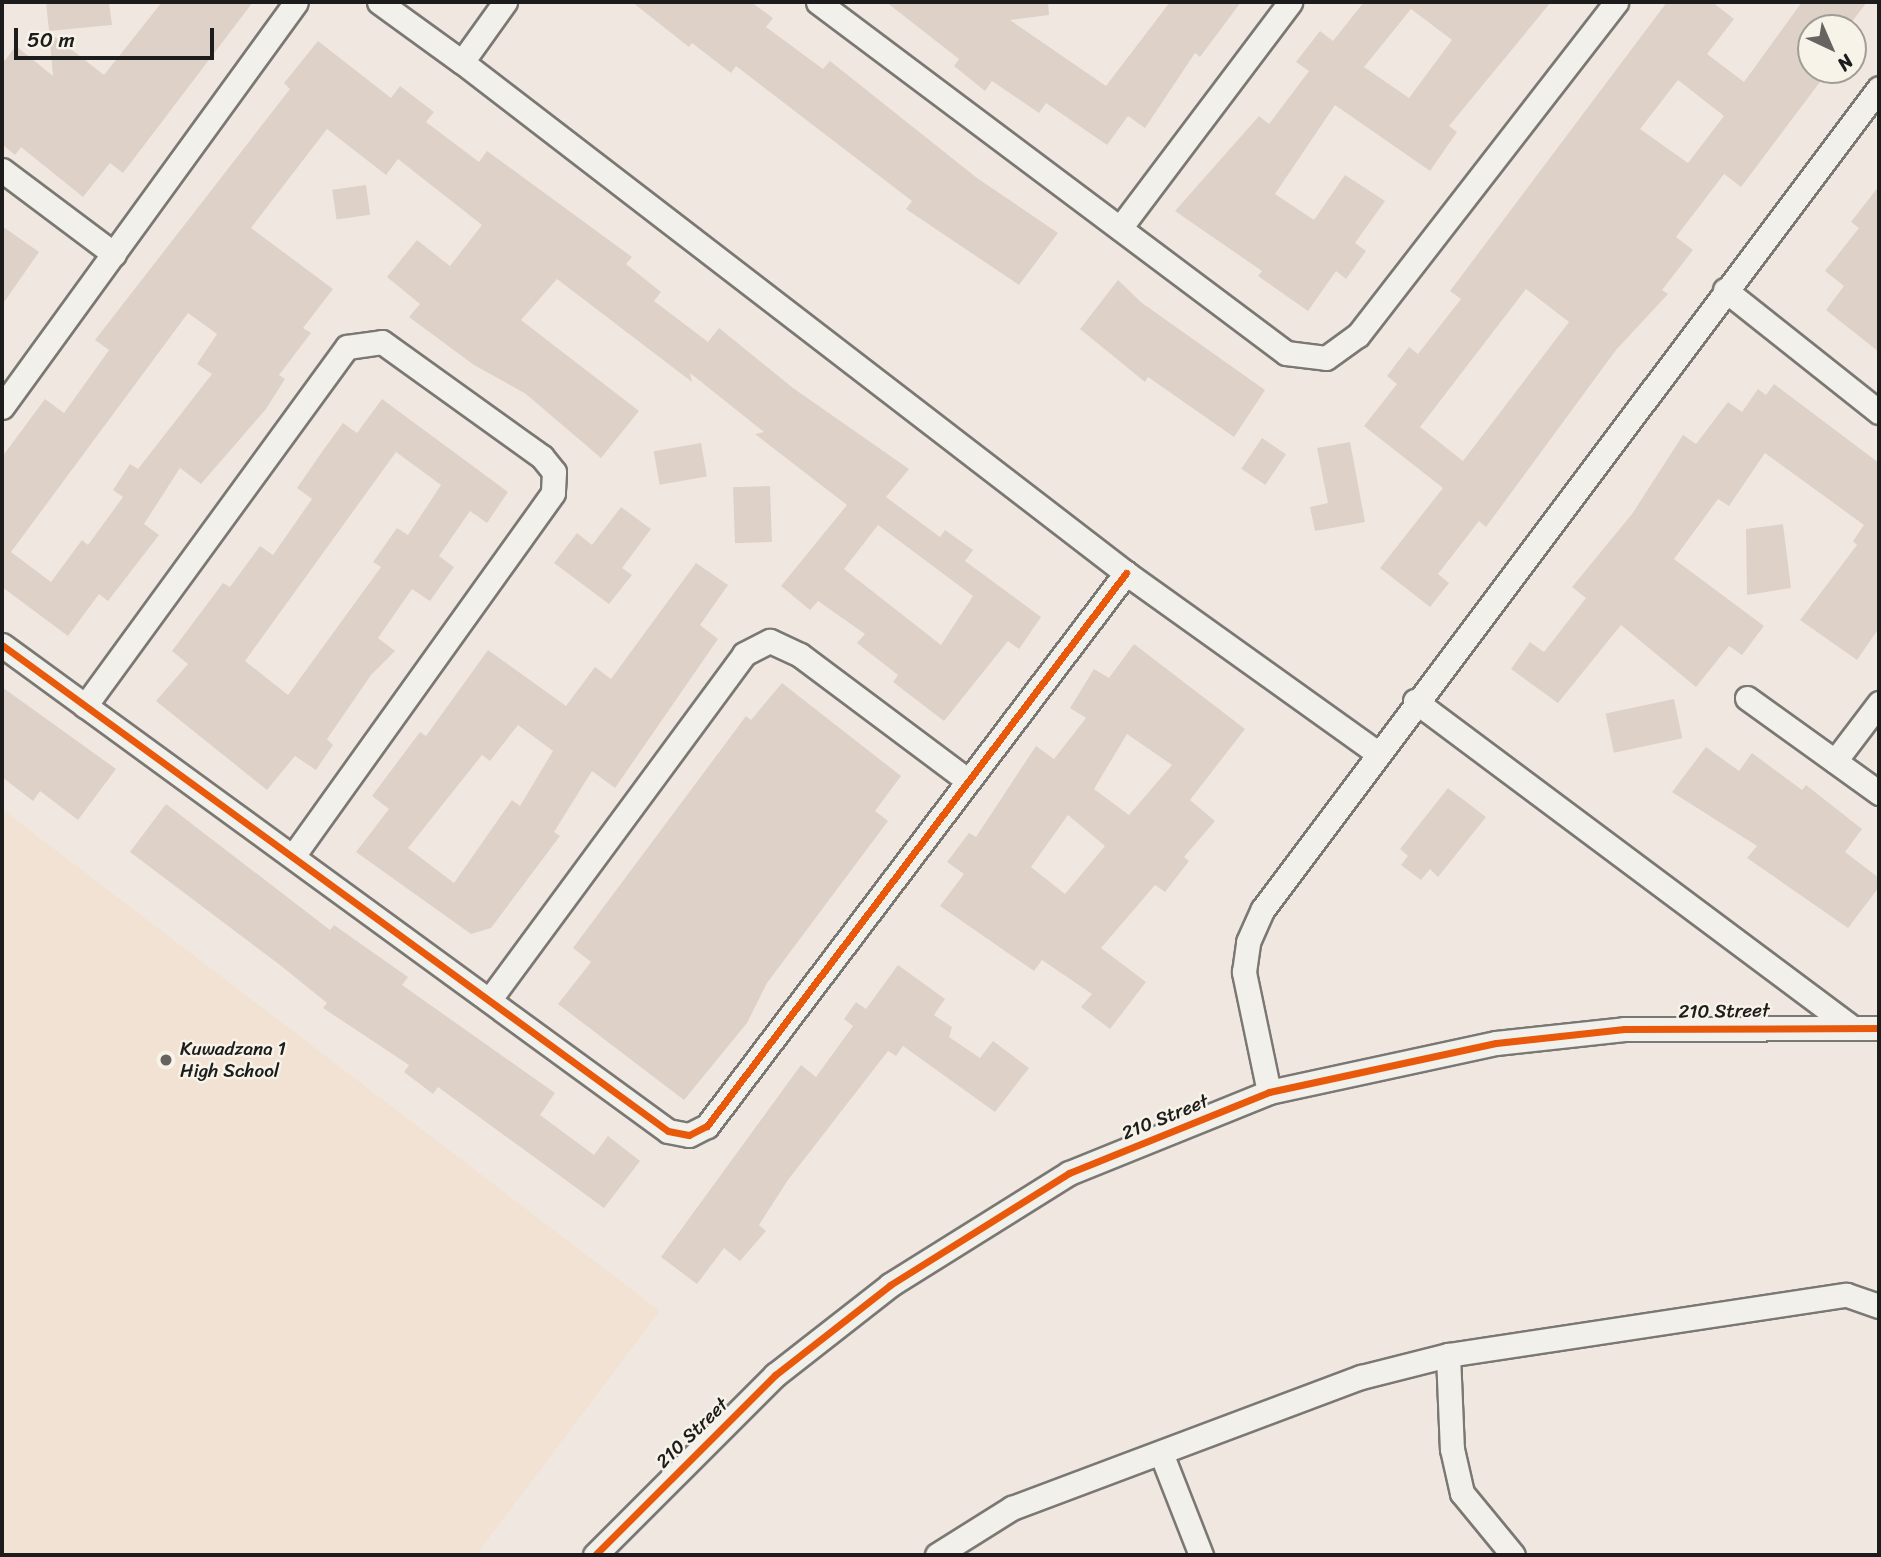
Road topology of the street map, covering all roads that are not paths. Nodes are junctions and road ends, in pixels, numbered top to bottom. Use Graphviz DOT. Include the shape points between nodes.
graph roads {
  1 [pos="296,2"];
  2 [pos="379,2"];
  3 [pos="505,2"];
  4 [pos="818,2"];
  5 [pos="1290,2"];
  6 [pos="1616,2"];
  7 [pos="462,62"];
  8 [pos="1879,88"];
  9 [pos="2,170"];
  10 [pos="1120,228"];
  11 [pos="114,254"];
  12 [pos="1725,290"];
  13 [pos="2,407"];
  14 [pos="1879,412"];
  15 [pos="1126,573"];
  16 [pos="2,645"];
  17 [pos="1747,698"];
  18 [pos="1415,701"];
  19 [pos="1879,702"];
  20 [pos="85,706"];
  21 [pos="1376,752"];
  22 [pos="1835,761"];
  23 [pos="966,779"];
  24 [pos="1879,793"];
  25 [pos="293,856"];
  26 [pos="490,999"];
  27 [pos="1850,1026"];
  28 [pos="1879,1028"];
  29 [pos="1269,1092"];
  30 [pos="1879,1306"];
  31 [pos="1448,1355"];
  32 [pos="1161,1453"];
  33 [pos="595,1555"];
  34 [pos="937,1555"];
  35 [pos="1201,1555"];
  36 [pos="1513,1555"];
  1 -- 11 [label="street"];
  2 -- 7 [label="street"];
  3 -- 7 [label="street"];
  4 -- 10 [label="street"];
  5 -- 10 [label="street"];
  6 -- 10 [label="street" via="1358,335 1326,358 1286,353"];
  7 -- 15 [label="street"];
  8 -- 12 [label="street"];
  9 -- 11 [label="street"];
  11 -- 13 [label="street"];
  12 -- 14 [label="street"];
  12 -- 18 [label="street"];
  15 -- 21 [label="street"];
  15 -- 23 [label="street"];
  16 -- 20 [label="street"];
  17 -- 22 [label="street"];
  18 -- 21 [label="street"];
  18 -- 27 [label="street"];
  19 -- 22 [label="street"];
  20 -- 25 [label="street"];
  20 -- 25 [label="street" via="347,346 382,342 542,457 555,472 553,493"];
  21 -- 29 [label="street" via="1263,909 1248,942 1244,972"];
  22 -- 24 [label="street"];
  23 -- 26 [label="street" via="707,1126 689,1135 668,1131"];
  23 -- 26 [label="street" via="800,655 770,641 744,654"];
  25 -- 26 [label="street"];
  27 -- 28 [label="street, 210 Street"];
  27 -- 29 [label="street, 210 Street" via="1562,1034"];
  29 -- 33 [label="street, 210 Street" via="1069,1173 890,1285 775,1375"];
  30 -- 31 [label="street" via="1847,1296"];
  31 -- 32 [label="street" via="1362,1377"];
  31 -- 36 [label="street" via="1452,1449 1462,1493"];
  32 -- 34 [label="street" via="1012,1508"];
  32 -- 35 [label="street"];
}
